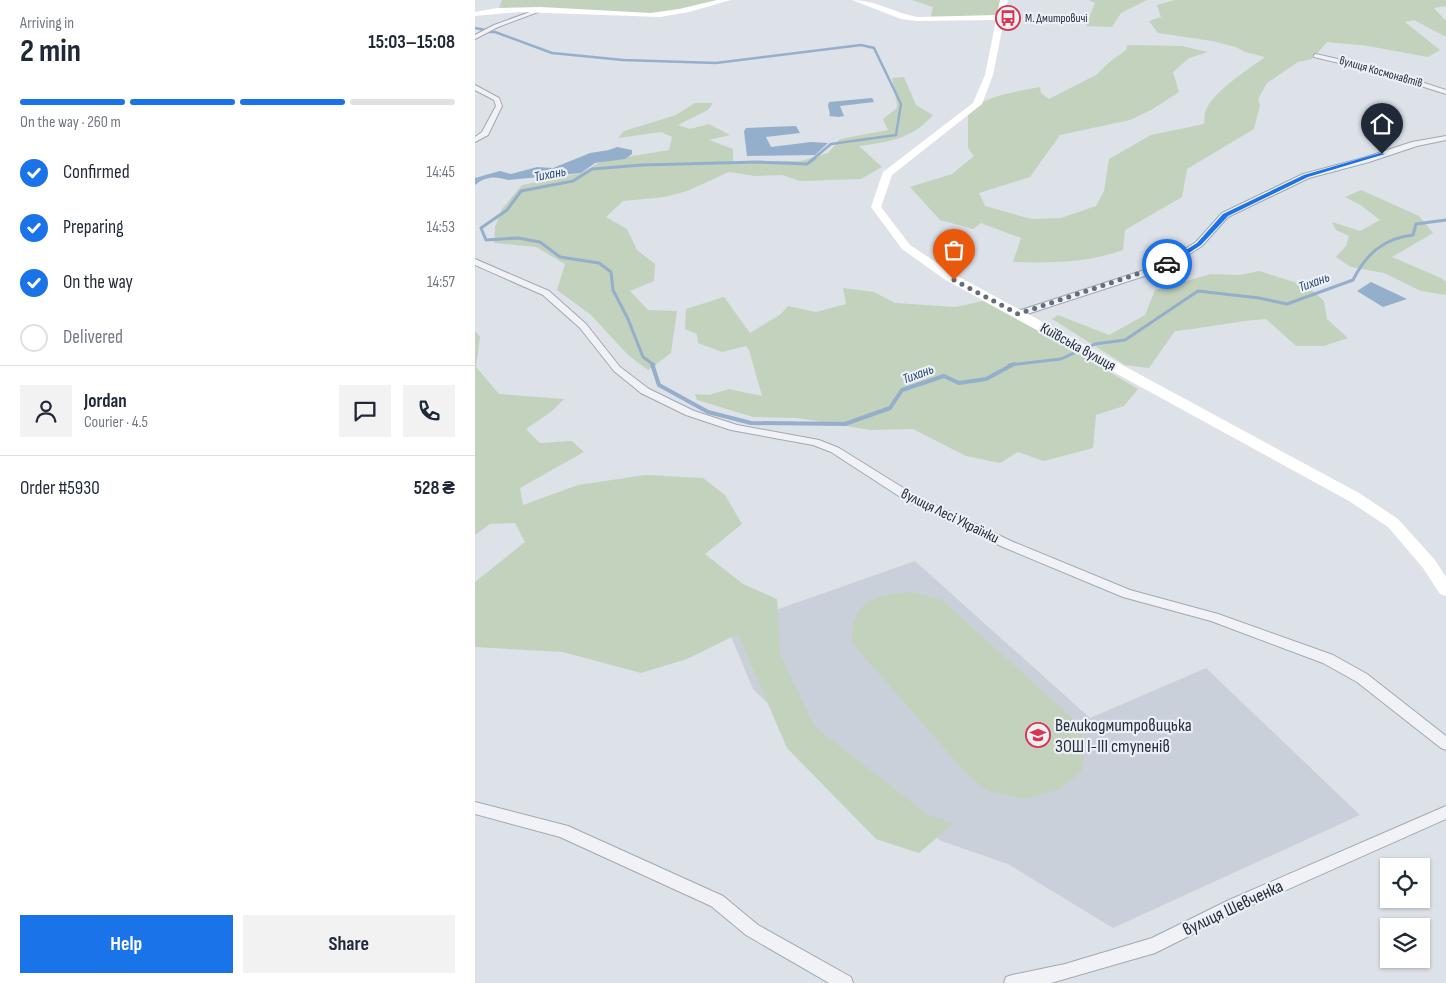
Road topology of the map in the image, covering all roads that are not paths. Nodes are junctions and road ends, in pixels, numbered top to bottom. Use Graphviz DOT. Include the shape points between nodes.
graph roads {
  1 [pos="727,0"];
  2 [pos="856,0"];
  3 [pos="1004,0"];
  4 [pos="543,9"];
  5 [pos="475,14"];
  6 [pos="1001,17"];
  7 [pos="475,37"];
  8 [pos="1316,56"];
  9 [pos="475,87"];
  10 [pos="1446,92"];
  11 [pos="1446,138"];
  12 [pos="475,140"];
  13 [pos="475,262"];
  14 [pos="1018,314"];
  15 [pos="1446,590"];
  16 [pos="1446,744"];
  17 [pos="475,808"];
  18 [pos="1446,812"];
  19 [pos="845,983"];
  20 [pos="1012,983"];
  1 -- 4 [label="main road" via="654,16"];
  2 -- 6 [label="main road" via="917,19"];
  3 -- 6 [label="main road, Київська вулиця"];
  4 -- 5 [label="main road" via="510,8"];
  4 -- 7 [label="street"];
  6 -- 14 [label="main road, Київська вулиця" via="989,75 977,104 887,174 876,207 906,247 948,276"];
  8 -- 10 [label="street, вулиця Космонавтів" via="1379,70"];
  9 -- 12 [label="street" via="497,98 499,106 485,133"];
  11 -- 14 [label="street" via="1306,176 1225,215 1199,244 1163,267"];
  13 -- 16 [label="street, вулиця Лесі Українки" via="546,293 583,326 617,369 645,391 690,413 735,428 835,450 909,497 1007,544 1127,594 1214,617 1329,659 1362,678"];
  14 -- 15 [label="main road, Київська вулиця" via="1353,497 1393,523 1429,564"];
  17 -- 19 [label="street" via="563,831 717,901 752,930"];
  18 -- 20 [label="street, вулиця Шевченка" via="1235,905 1155,945 1065,972"];
}
